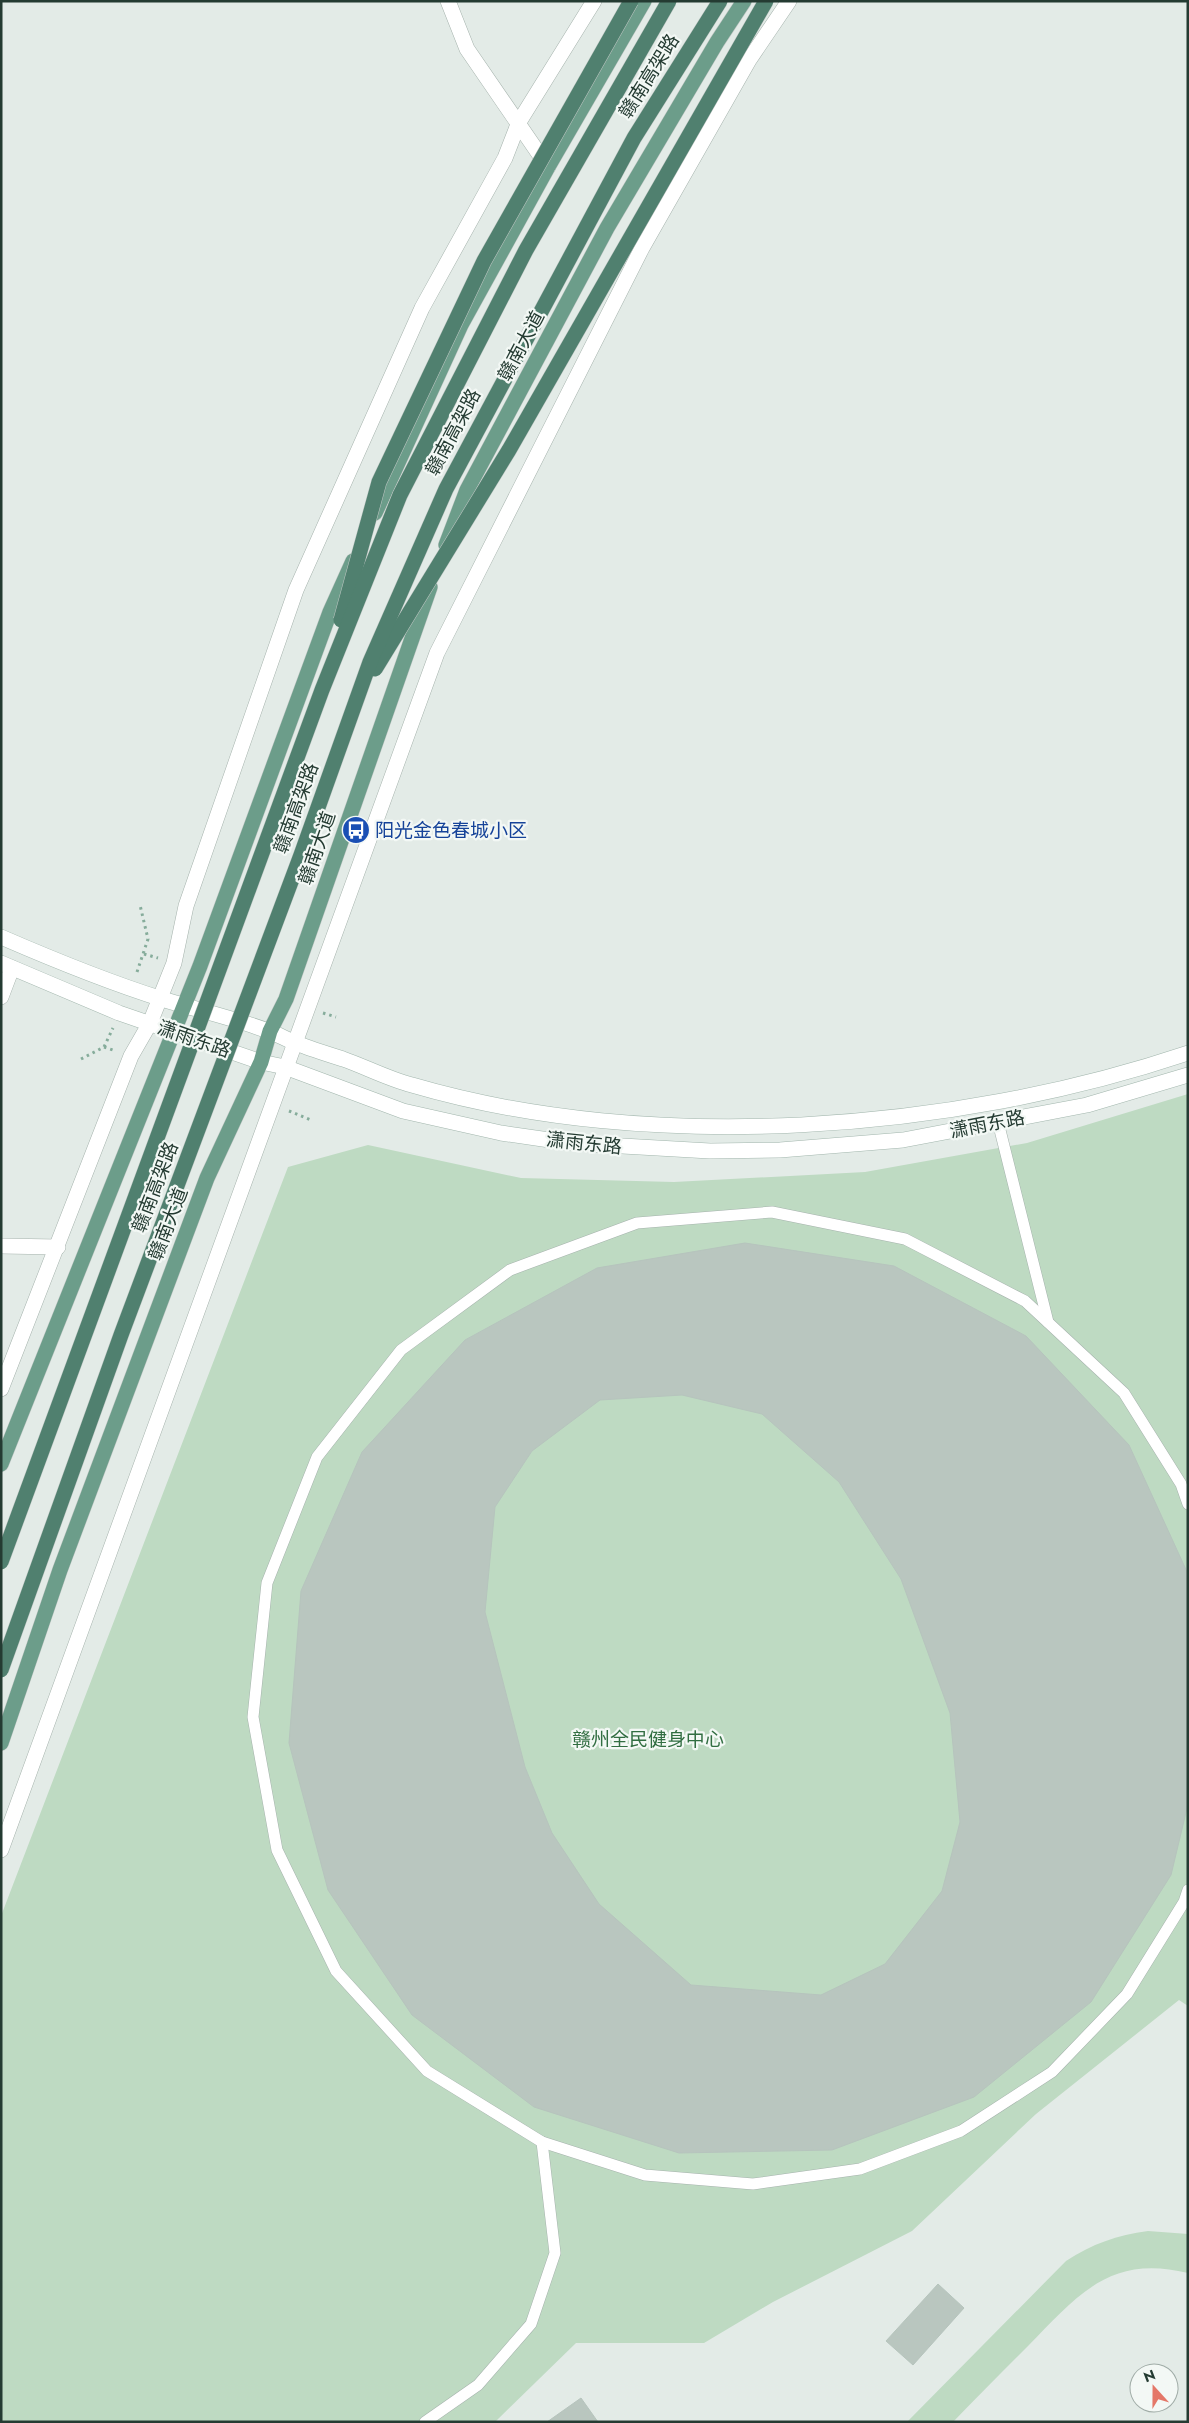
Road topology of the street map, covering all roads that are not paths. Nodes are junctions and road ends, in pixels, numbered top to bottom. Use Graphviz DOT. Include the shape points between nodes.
graph roads {
  1 [pos="448,1"];
  2 [pos="594,1"];
  3 [pos="631,1"];
  4 [pos="644,1"];
  5 [pos="669,1"];
  6 [pos="720,1"];
  7 [pos="744,1"];
  8 [pos="766,1"];
  9 [pos="788,1"];
  10 [pos="519,122"];
  11 [pos="548,167"];
  12 [pos="322,690"];
  13 [pos="356,700"];
  14 [pos="1,937"];
  15 [pos="7,966"];
  16 [pos="1,997"];
  17 [pos="160,998"];
  18 [pos="184,1005"];
  19 [pos="150,1023"];
  20 [pos="270,1031"];
  21 [pos="174,1032"];
  22 [pos="294,1043"];
  23 [pos="1188,1053"];
  24 [pos="261,1062"];
  25 [pos="285,1068"];
  26 [pos="1188,1075"];
  27 [pos="998,1122"];
  28 [pos="1,1246"];
  29 [pos="58,1247"];
  30 [pos="1048,1322"];
  31 [pos="1,1389"];
  32 [pos="1,1464"];
  33 [pos="1188,1504"];
  34 [pos="1,1562"];
  35 [pos="1,1670"];
  36 [pos="1,1743"];
  37 [pos="1,1850"];
  38 [pos="1188,1890"];
  39 [pos="542,2142"];
  40 [pos="425,2422"];
  1 -- 10 [label="street" via="467,49"];
  2 -- 10 [label="street"];
  3 -- 12 [label="highway, bridge" via="484,261 379,482"];
  4 -- 11 [label="main road"];
  5 -- 12 [label="highway, 赣南高架路, bridge" via="526,250 400,495"];
  6 -- 13 [label="highway, 赣南高架路, bridge" via="634,138 446,489"];
  7 -- 20 [label="main road, 赣南大道" via="608,228 467,490 412,633 286,999"];
  8 -- 13 [label="highway, bridge" via="509,450"];
  9 -- 22 [label="street" via="749,60 642,248 437,653"];
  10 -- 11 [label="street"];
  10 -- 17 [label="street" via="505,158 422,308 296,590 186,906 174,962"];
  11 -- 18 [label="main road" via="462,325 330,612"];
  12 -- 34 [label="highway, 赣南高架路, bridge"];
  13 -- 35 [label="highway, 赣南高架路, bridge"];
  14 -- 17 [label="street, 潇雨东路"];
  15 -- 16 [label="street"];
  15 -- 19 [label="street, 潇雨东路"];
  17 -- 18 [label="street, 潇雨东路"];
  17 -- 19 [label="street"];
  18 -- 20 [label="street, 潇雨东路"];
  18 -- 21 [label="main road"];
  19 -- 21 [label="street, 潇雨东路"];
  19 -- 29 [label="street" via="131,1056"];
  20 -- 22 [label="street, 潇雨东路"];
  20 -- 24 [label="main road, 赣南大道"];
  21 -- 24 [label="street, 潇雨东路"];
  21 -- 32 [label="main road"];
  22 -- 23 [label="street, 潇雨东路" via="410,1085 504,1108 572,1118 706,1126 777,1126 887,1117 993,1103 1086,1083"];
  22 -- 25 [label="street"];
  24 -- 25 [label="street, 潇雨东路"];
  24 -- 36 [label="main road, 赣南大道" via="207,1178 60,1570"];
  25 -- 27 [label="street, 潇雨东路" via="403,1111 501,1133 570,1143 710,1151 780,1150 903,1140"];
  25 -- 37 [label="street"];
  26 -- 27 [label="street, 潇雨东路" via="1087,1105"];
  27 -- 30 [label="lane"];
  28 -- 29 [label="street"];
  29 -- 31 [label="street"];
  30 -- 33 [label="lane" via="1124,1393 1181,1484"];
  30 -- 39 [label="lane" via="1025,1300 905,1239 772,1212 637,1223 510,1270 400,1350 317,1457 267,1582 253,1717 277,1850 336,1971 394,2035 427,2071"];
  38 -- 39 [label="lane" via="1184,1902 1127,1994 1052,2072 961,2131 860,2169 753,2184 644,2175"];
  39 -- 40 [label="lane" via="555,2253 531,2324 478,2384"];
}
